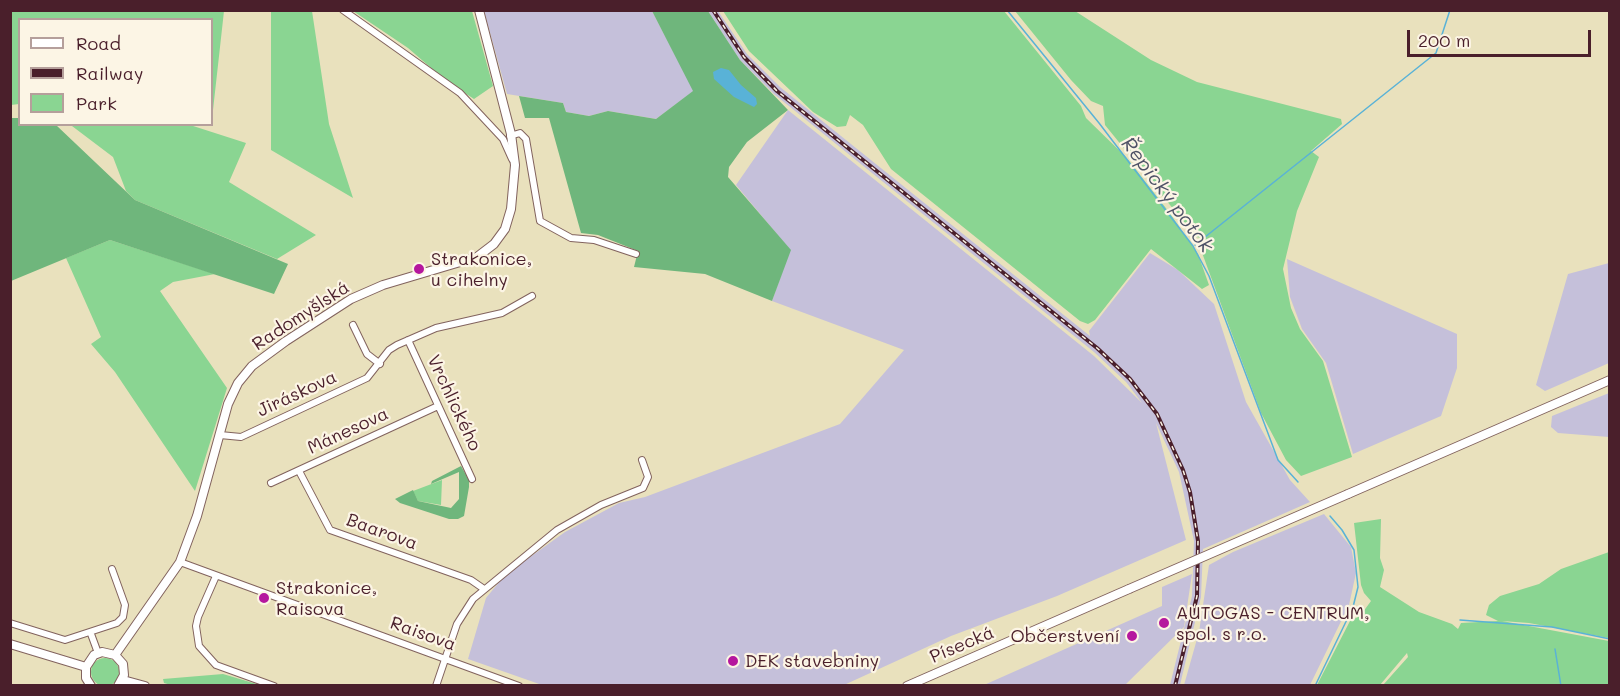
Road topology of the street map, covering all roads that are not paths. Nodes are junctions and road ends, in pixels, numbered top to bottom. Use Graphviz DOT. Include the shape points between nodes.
graph roads {
  1 [pos="344,10"];
  2 [pos="479,10"];
  3 [pos="511,134"];
  4 [pos="503,139"];
  5 [pos="515,165"];
  6 [pos="636,254"];
  7 [pos="532,296"];
  8 [pos="353,325"];
  9 [pos="408,340"];
  10 [pos="380,364"];
  11 [pos="1610,380"];
  12 [pos="438,406"];
  13 [pos="220,435"];
  14 [pos="642,460"];
  15 [pos="299,471"];
  16 [pos="472,479"];
  17 [pos="271,483"];
  18 [pos="180,562"];
  19 [pos="112,569"];
  20 [pos="216,576"];
  21 [pos="484,589"];
  22 [pos="10,623"];
  23 [pos="91,634"];
  24 [pos="10,644"];
  25 [pos="98,653"];
  26 [pos="115,655"];
  27 [pos="445,658"];
  28 [pos="86,667"];
  29 [pos="120,683"];
  30 [pos="91,686"];
  31 [pos="145,686"];
  32 [pos="274,686"];
  33 [pos="436,686"];
  34 [pos="519,686"];
  35 [pos="907,686"];
  1 -- 4 [label="street" via="445,80"];
  2 -- 3 [label="main road, Radomyšlská"];
  3 -- 4 [label="street"];
  3 -- 5 [label="main road, Radomyšlská"];
  3 -- 6 [label="street" via="520,133 526,139 540,221 571,238 594,240"];
  4 -- 5 [label="street"];
  5 -- 13 [label="main road, Radomyšlská" via="509,220 494,244 477,256 351,299 286,341 243,376 228,405"];
  7 -- 9 [label="street, Jiráskova" via="502,313 436,328"];
  8 -- 10 [label="street" via="367,354"];
  9 -- 10 [label="street, Jiráskova" via="393,347"];
  9 -- 12 [label="street, Vrchlického"];
  10 -- 13 [label="street, Jiráskova" via="367,378 241,437"];
  11 -- 35 [label="main road, Písecká, bridge"];
  12 -- 15 [label="street, Mánesova"];
  12 -- 16 [label="street, Vrchlického"];
  13 -- 18 [label="main road, Radomyšlská"];
  14 -- 21 [label="street" via="648,477 643,488 601,505 557,530"];
  15 -- 17 [label="street, Mánesova"];
  15 -- 21 [label="street, Baarova" via="330,530 471,580"];
  18 -- 20 [label="street, Raisova"];
  18 -- 26 [label="main road, Radomyšlská"];
  19 -- 23 [label="street" via="125,605 123,618"];
  20 -- 27 [label="street, Raisova"];
  20 -- 32 [label="street" via="198,617 199,646 216,665"];
  21 -- 27 [label="street" via="462,615"];
  22 -- 23 [label="street" via="65,640"];
  23 -- 25 [label="street"];
  24 -- 28 [label="main road"];
  25 -- 26 [label="main road"];
  25 -- 28 [label="main road"];
  26 -- 29 [label="main road" via="123,664"];
  27 -- 33 [label="street"];
  27 -- 34 [label="street, Raisova"];
  28 -- 30 [label="main road"];
  29 -- 31 [label="main road"];
}
